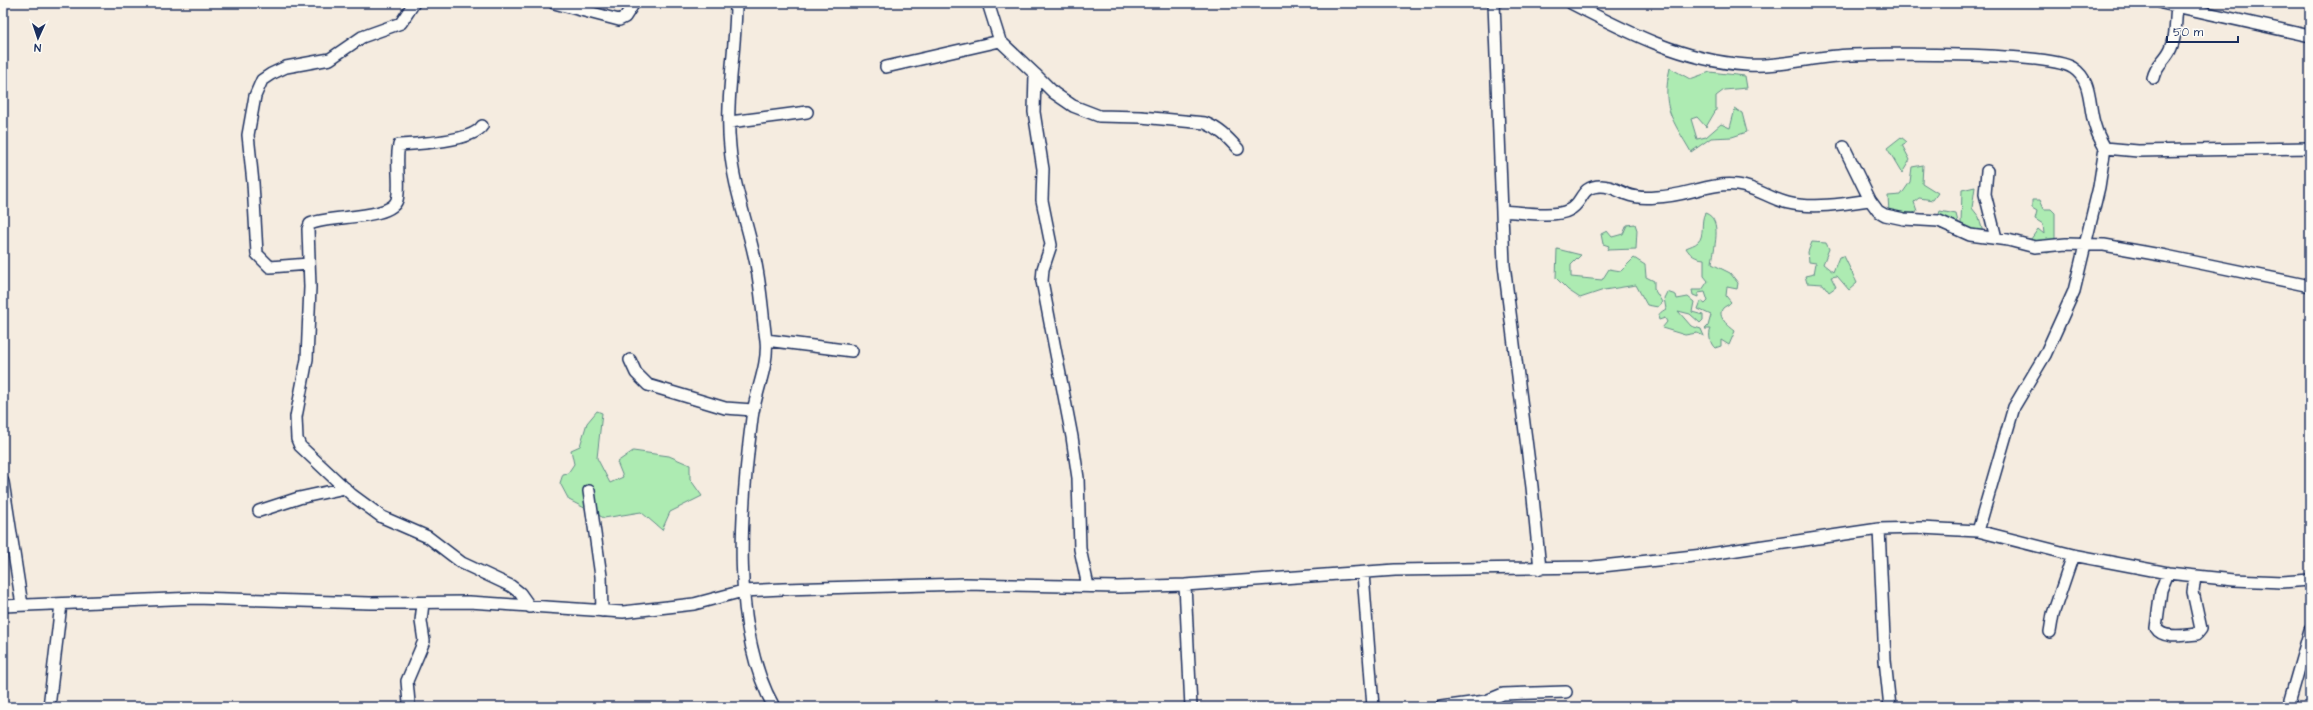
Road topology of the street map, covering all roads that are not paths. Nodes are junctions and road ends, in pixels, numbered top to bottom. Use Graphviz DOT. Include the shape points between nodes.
graph roads {
  1 [pos="414,3"];
  2 [pos="554,3"];
  3 [pos="634,3"];
  4 [pos="736,3"];
  5 [pos="988,3"];
  6 [pos="1494,3"];
  7 [pos="1570,3"];
  8 [pos="2162,3"];
  9 [pos="2177,7"];
  10 [pos="2310,36"];
  11 [pos="1000,41"];
  12 [pos="886,67"];
  13 [pos="1035,74"];
  14 [pos="2154,78"];
  15 [pos="807,112"];
  16 [pos="730,122"];
  17 [pos="482,126"];
  18 [pos="1844,147"];
  19 [pos="2105,148"];
  20 [pos="2310,148"];
  21 [pos="1238,149"];
  22 [pos="1987,171"];
  23 [pos="1870,200"];
  24 [pos="1503,211"];
  25 [pos="1996,238"];
  26 [pos="2087,244"];
  27 [pos="309,264"];
  28 [pos="2310,286"];
  29 [pos="766,340"];
  30 [pos="852,351"];
  31 [pos="630,360"];
  32 [pos="753,410"];
  33 [pos="3,482"];
  34 [pos="345,488"];
  35 [pos="589,491"];
  36 [pos="259,511"];
  37 [pos="1879,529"];
  38 [pos="1978,531"];
  39 [pos="2073,555"];
  40 [pos="1540,569"];
  41 [pos="1363,573"];
  42 [pos="2168,573"];
  43 [pos="2195,576"];
  44 [pos="2310,580"];
  45 [pos="1185,585"];
  46 [pos="1088,586"];
  47 [pos="743,591"];
  48 [pos="423,603"];
  49 [pos="61,604"];
  50 [pos="22,605"];
  51 [pos="3,606"];
  52 [pos="530,607"];
  53 [pos="602,611"];
  54 [pos="2310,630"];
  55 [pos="2050,632"];
  56 [pos="1566,692"];
  57 [pos="2290,700"];
  58 [pos="409,703"];
  59 [pos="50,707"];
  60 [pos="774,707"];
  61 [pos="1191,707"];
  62 [pos="1373,707"];
  63 [pos="1441,707"];
  64 [pos="1890,707"];
  1 -- 27 [label="street" via="401,23 362,37 326,61 286,67 271,74 262,80 257,91 248,135 255,214 255,249 259,258 270,267"];
  2 -- 3 [label="street" via="619,20 625,17"];
  4 -- 16 [label="street"];
  5 -- 11 [label="street"];
  6 -- 24 [label="street"];
  7 -- 19 [label="street" via="1670,50 1732,63 1780,65 1859,54 1970,56 2063,62 2084,78 2094,126"];
  8 -- 9 [label="street"];
  9 -- 10 [label="street"];
  9 -- 14 [label="street" via="2174,40 2170,51 2158,64"];
  11 -- 12 [label="street"];
  11 -- 13 [label="street"];
  13 -- 21 [label="street" via="1054,93 1088,112 1100,116 1205,123 1224,133"];
  13 -- 46 [label="street" via="1034,112 1043,169 1042,200 1051,245 1042,281 1072,437 1078,478 1080,549"];
  15 -- 16 [label="street"];
  16 -- 29 [label="street" via="729,144 733,172 760,286 763,332"];
  17 -- 27 [label="street" via="473,134 434,142 399,145 395,204 378,213 310,224"];
  18 -- 23 [label="street"];
  19 -- 20 [label="street" via="2138,151"];
  19 -- 26 [label="street"];
  22 -- 25 [label="street" via="1985,194"];
  23 -- 24 [label="street" via="1790,204 1751,188 1736,185 1658,197 1638,197 1613,187 1597,186 1584,191 1575,205 1567,211"];
  23 -- 25 [label="street" via="1878,211 1885,215 1904,219 1938,220 1970,235"];
  24 -- 40 [label="street" via="1504,265"];
  25 -- 26 [label="street" via="2035,247"];
  26 -- 28 [label="street" via="2166,256"];
  26 -- 38 [label="street" via="2074,291 2045,355 2014,407"];
  27 -- 34 [label="street" via="307,359 296,417 297,439 300,446"];
  29 -- 30 [label="street"];
  29 -- 32 [label="street"];
  31 -- 32 [label="street" via="636,373 648,385 725,408"];
  32 -- 47 [label="street" via="745,475"];
  33 -- 50 [label="street"];
  34 -- 36 [label="street" via="299,498"];
  34 -- 52 [label="street" via="389,521 428,537 462,563 517,590"];
  35 -- 53 [label="street" via="601,576"];
  37 -- 38 [label="street" via="1951,528"];
  37 -- 40 [label="street" via="1704,555 1594,567"];
  37 -- 64 [label="street" via="1885,660"];
  38 -- 39 [label="street"];
  39 -- 42 [label="street"];
  39 -- 55 [label="street" via="2055,608"];
  40 -- 41 [label="street" via="1395,570"];
  41 -- 45 [label="street"];
  41 -- 62 [label="street"];
  42 -- 43 [label="street"];
  42 -- 43 [label="street" via="2161,590 2156,628 2170,635 2197,634 2201,629 2193,592"];
  43 -- 44 [label="street" via="2282,582"];
  45 -- 46 [label="street"];
  45 -- 61 [label="street"];
  46 -- 47 [label="street" via="892,585"];
  47 -- 53 [label="street" via="694,604 635,611"];
  47 -- 60 [label="street" via="758,672"];
  48 -- 49 [label="street" via="195,598"];
  48 -- 52 [label="street" via="469,602"];
  48 -- 58 [label="street" via="421,621 424,641 407,681"];
  49 -- 50 [label="street"];
  49 -- 59 [label="street"];
  50 -- 51 [label="street"];
  52 -- 53 [label="street"];
  54 -- 57 [label="street"];
  56 -- 63 [label="street" via="1503,694 1486,701"];
}
